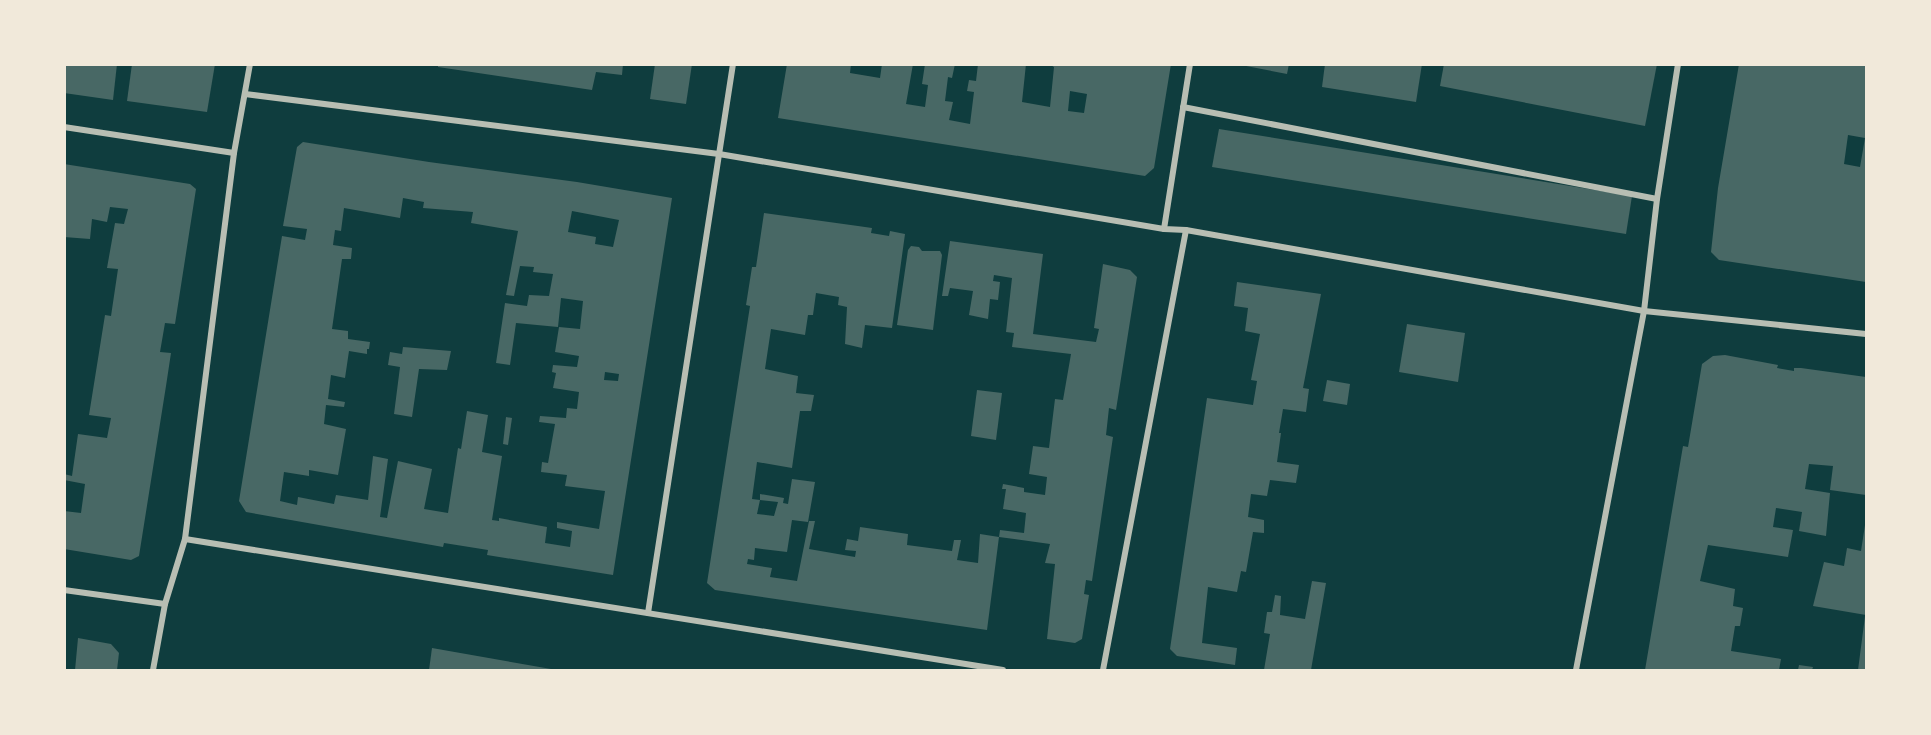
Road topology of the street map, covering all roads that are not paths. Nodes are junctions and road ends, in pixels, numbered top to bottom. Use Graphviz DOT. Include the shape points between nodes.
graph roads {
  1 [pos="250,64"];
  2 [pos="733,64"];
  3 [pos="1190,64"];
  4 [pos="1678,64"];
  5 [pos="245,94"];
  6 [pos="1183,107"];
  7 [pos="64,127"];
  8 [pos="234,153"];
  9 [pos="719,154"];
  10 [pos="1657,199"];
  11 [pos="1164,229"];
  12 [pos="1186,230"];
  13 [pos="1644,311"];
  14 [pos="1866,334"];
  15 [pos="185,539"];
  16 [pos="64,590"];
  17 [pos="165,604"];
  18 [pos="648,613"];
  19 [pos="153,670"];
  20 [pos="1003,670"];
  21 [pos="1103,670"];
  22 [pos="1576,670"];
  1 -- 5 [label="street"];
  2 -- 9 [label="street"];
  3 -- 6 [label="street"];
  4 -- 10 [label="street"];
  5 -- 8 [label="street"];
  5 -- 9 [label="street"];
  6 -- 10 [label="street"];
  6 -- 11 [label="street"];
  7 -- 8 [label="street"];
  8 -- 15 [label="street"];
  9 -- 11 [label="street"];
  9 -- 18 [label="street"];
  10 -- 13 [label="street"];
  11 -- 12 [label="street"];
  12 -- 13 [label="street"];
  12 -- 21 [label="street"];
  13 -- 14 [label="street"];
  13 -- 22 [label="street"];
  15 -- 17 [label="street"];
  15 -- 18 [label="street"];
  16 -- 17 [label="street"];
  17 -- 19 [label="street"];
  18 -- 20 [label="street"];
}
